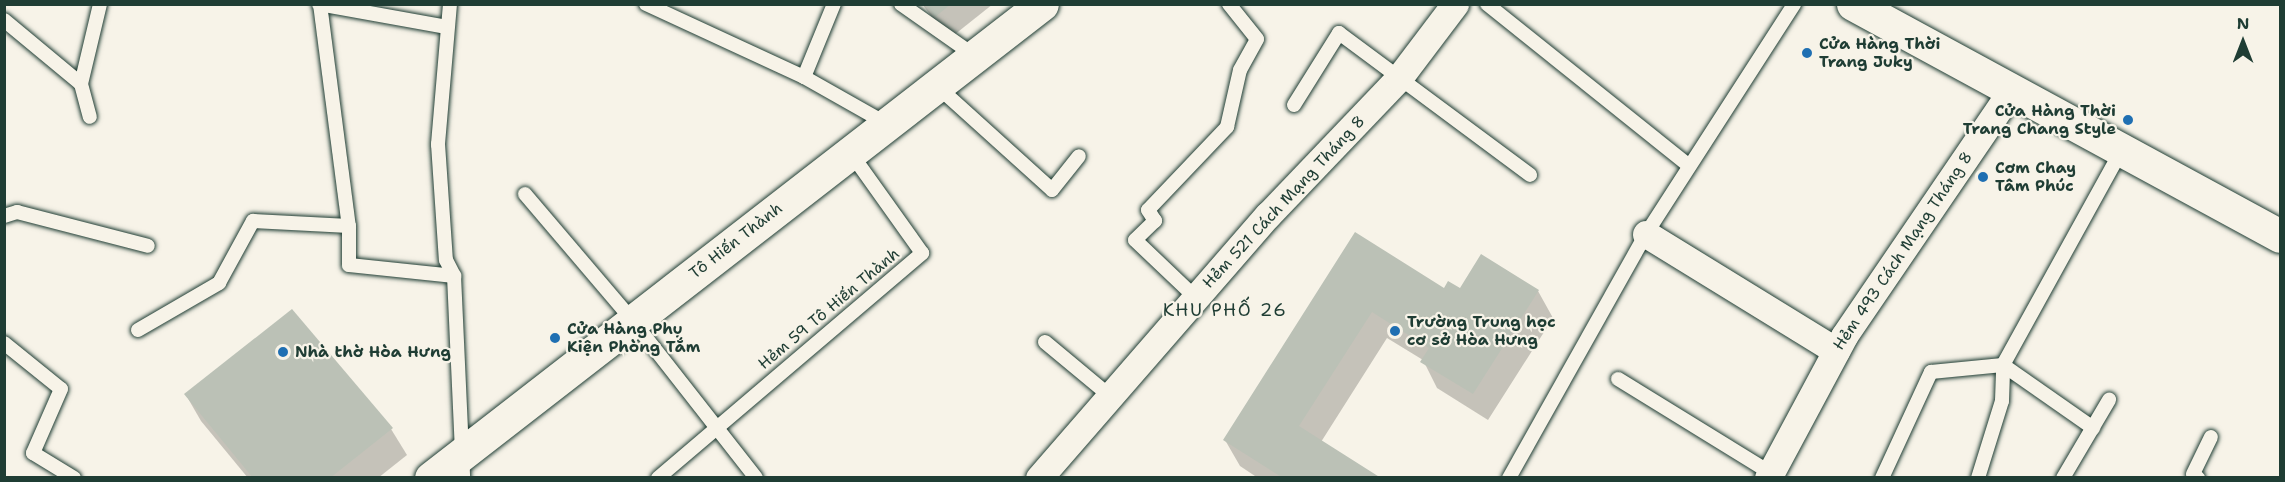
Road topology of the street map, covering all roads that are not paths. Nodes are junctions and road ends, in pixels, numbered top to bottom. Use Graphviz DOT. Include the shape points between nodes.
graph roads {
  1 [pos="100,4"];
  2 [pos="450,4"];
  3 [pos="646,4"];
  4 [pos="834,4"];
  5 [pos="901,4"];
  6 [pos="1042,4"];
  7 [pos="1228,4"];
  8 [pos="1455,4"];
  9 [pos="1487,4"];
  10 [pos="1794,4"];
  11 [pos="1853,4"];
  12 [pos="320,5"];
  13 [pos="5,22"];
  14 [pos="447,27"];
  15 [pos="975,56"];
  16 [pos="804,77"];
  17 [pos="1399,78"];
  18 [pos="81,84"];
  19 [pos="937,86"];
  20 [pos="2011,92"];
  21 [pos="1294,105"];
  22 [pos="90,117"];
  23 [pos="887,124"];
  24 [pos="2121,151"];
  25 [pos="850,152"];
  26 [pos="1079,156"];
  27 [pos="1689,166"];
  28 [pos="1530,175"];
  29 [pos="525,194"];
  30 [pos="4,216"];
  31 [pos="350,226"];
  32 [pos="1646,234"];
  33 [pos="2280,236"];
  34 [pos="148,246"];
  35 [pos="454,276"];
  36 [pos="1196,298"];
  37 [pos="633,321"];
  38 [pos="138,330"];
  39 [pos="1045,342"];
  40 [pos="4,343"];
  41 [pos="1836,351"];
  42 [pos="2003,365"];
  43 [pos="1618,379"];
  44 [pos="1110,396"];
  45 [pos="2109,400"];
  46 [pos="717,425"];
  47 [pos="2093,428"];
  48 [pos="2211,437"];
  49 [pos="463,465"];
  50 [pos="1769,475"];
  51 [pos="74,477"];
  52 [pos="431,477"];
  53 [pos="658,477"];
  54 [pos="756,477"];
  55 [pos="1039,477"];
  56 [pos="1509,477"];
  57 [pos="1882,477"];
  58 [pos="1978,477"];
  59 [pos="2064,477"];
  60 [pos="2198,477"];
  1 -- 18 [label="lane"];
  2 -- 14 [label="lane"];
  3 -- 16 [label="lane"];
  4 -- 16 [label="lane"];
  5 -- 15 [label="lane"];
  6 -- 15 [label="main road, Tô Hiến Thành"];
  7 -- 36 [label="lane" via="1257,39 1240,70 1227,127 1148,210 1155,221 1135,240"];
  8 -- 17 [label="street, Hẻm 521 Cách Mạng Tháng 8"];
  9 -- 27 [label="lane"];
  10 -- 27 [label="lane"];
  11 -- 20 [label="main road"];
  12 -- 14 [label="lane"];
  12 -- 31 [label="lane"];
  13 -- 18 [label="lane"];
  14 -- 35 [label="lane" via="438,144 446,260"];
  15 -- 19 [label="main road, Tô Hiến Thành"];
  16 -- 23 [label="lane"];
  17 -- 21 [label="lane" via="1339,33"];
  17 -- 28 [label="lane"];
  17 -- 36 [label="street, Hẻm 521 Cách Mạng Tháng 8"];
  18 -- 22 [label="lane"];
  19 -- 23 [label="main road, Tô Hiến Thành"];
  19 -- 26 [label="lane" via="1052,190"];
  20 -- 24 [label="main road"];
  20 -- 41 [label="street, Hẻm 493 Cách Mạng Tháng 8"];
  23 -- 25 [label="main road, Tô Hiến Thành"];
  24 -- 33 [label="main road"];
  24 -- 42 [label="lane"];
  25 -- 37 [label="main road, Tô Hiến Thành"];
  25 -- 46 [label="lane, Hẻm 59 Tô Hiến Thành" via="922,253"];
  27 -- 32 [label="lane"];
  29 -- 37 [label="lane"];
  30 -- 34 [label="lane" via="17,212"];
  31 -- 35 [label="lane" via="350,265"];
  31 -- 38 [label="lane" via="253,221 219,283"];
  32 -- 41 [label="street, Hẻm 493 Cách Mạng Tháng 8"];
  32 -- 56 [label="lane"];
  35 -- 49 [label="lane"];
  36 -- 44 [label="street, Hẻm 521 Cách Mạng Tháng 8"];
  37 -- 46 [label="lane"];
  37 -- 49 [label="main road, Tô Hiến Thành"];
  39 -- 44 [label="lane"];
  40 -- 51 [label="lane" via="61,389 33,453"];
  41 -- 50 [label="street, Hẻm 493 Cách Mạng Tháng 8"];
  42 -- 47 [label="lane"];
  42 -- 57 [label="lane" via="1931,372"];
  42 -- 58 [label="lane" via="2002,401"];
  43 -- 50 [label="lane"];
  44 -- 55 [label="street, Hẻm 521 Cách Mạng Tháng 8"];
  45 -- 47 [label="lane"];
  46 -- 53 [label="lane"];
  46 -- 54 [label="lane"];
  47 -- 59 [label="lane"];
  48 -- 60 [label="lane" via="2193,474"];
  49 -- 52 [label="main road, Tô Hiến Thành"];
}
